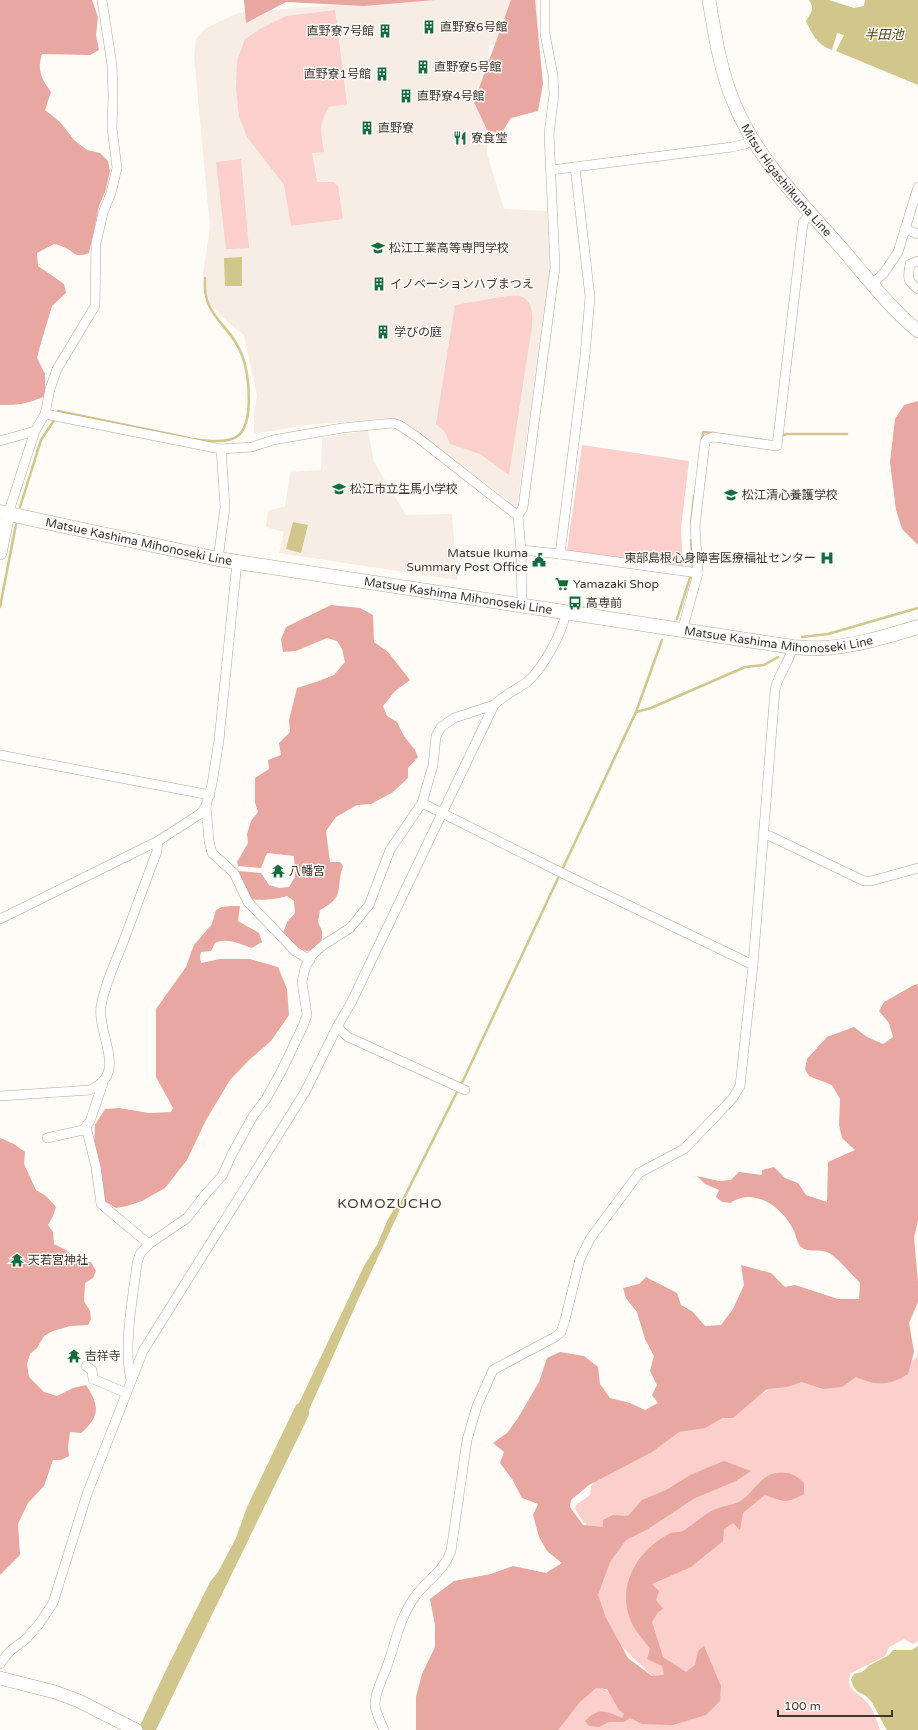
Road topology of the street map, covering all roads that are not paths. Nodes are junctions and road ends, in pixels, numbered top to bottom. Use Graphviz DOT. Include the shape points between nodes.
graph roads {
  1 [pos="102,0"];
  2 [pos="545,0"];
  3 [pos="709,0"];
  4 [pos="752,139"];
  5 [pos="575,167"];
  6 [pos="551,170"];
  7 [pos="918,187"];
  8 [pos="810,213"];
  9 [pos="905,229"];
  10 [pos="918,234"];
  11 [pos="918,261"];
  12 [pos="872,284"];
  13 [pos="918,289"];
  14 [pos="918,331"];
  15 [pos="45,414"];
  16 [pos="35,431"];
  17 [pos="0,441"];
  18 [pos="221,449"];
  19 [pos="4,513"];
  20 [pos="518,516"];
  21 [pos="521,550"];
  22 [pos="0,553"];
  23 [pos="560,554"];
  24 [pos="218,559"];
  25 [pos="237,562"];
  26 [pos="694,573"];
  27 [pos="522,606"];
  28 [pos="566,613"];
  29 [pos="918,627"];
  30 [pos="682,632"];
  31 [pos="793,647"];
  32 [pos="494,705"];
  33 [pos="0,755"];
  34 [pos="210,795"];
  35 [pos="422,803"];
  36 [pos="206,806"];
  37 [pos="442,813"];
  38 [pos="764,834"];
  39 [pos="158,841"];
  40 [pos="918,868"];
  41 [pos="0,919"];
  42 [pos="310,960"];
  43 [pos="753,965"];
  44 [pos="337,1027"];
  45 [pos="103,1083"];
  46 [pos="465,1090"];
  47 [pos="0,1096"];
  48 [pos="86,1127"];
  49 [pos="47,1138"];
  50 [pos="149,1244"];
  51 [pos="86,1366"];
  52 [pos="131,1380"];
  53 [pos="126,1393"];
  54 [pos="0,1664"];
  55 [pos="0,1678"];
  56 [pos="135,1730"];
  57 [pos="384,1730"];
  1 -- 15 [label="street" via="112,65 112,128 117,168 96,243 95,306 57,369"];
  2 -- 6 [label="street" via="546,34 553,75 549,134"];
  3 -- 4 [label="main road, Mitsu Higashiikuma Line" via="725,81"];
  4 -- 5 [label="street" via="745,144 732,147"];
  4 -- 8 [label="main road, Mitsu Higashiikuma Line"];
  5 -- 6 [label="street"];
  5 -- 23 [label="street" via="590,297"];
  6 -- 20 [label="street" via="555,266 523,507"];
  7 -- 9 [label="street"];
  8 -- 12 [label="main road, Mitsu Higashiikuma Line"];
  8 -- 26 [label="street" via="803,223 777,446 713,438 705,442 695,526"];
  9 -- 10 [label="street"];
  9 -- 12 [label="street" via="898,252 884,273"];
  11 -- 13 [label="street" via="910,264 908,277 910,283"];
  12 -- 14 [label="main road, Mitsu Higashiikuma Line"];
  15 -- 16 [label="street"];
  15 -- 18 [label="street"];
  16 -- 17 [label="street"];
  16 -- 19 [label="street"];
  18 -- 20 [label="street" via="252,447 273,440 342,428 393,423 417,437"];
  18 -- 24 [label="street" via="225,507"];
  19 -- 22 [label="main road"];
  19 -- 24 [label="main road, Matsue Kashima Mihonoseki Line"];
  20 -- 21 [label="street"];
  21 -- 23 [label="street"];
  21 -- 27 [label="street"];
  23 -- 26 [label="street"];
  24 -- 25 [label="main road, Matsue Kashima Mihonoseki Line"];
  25 -- 27 [label="main road, Matsue Kashima Mihonoseki Line"];
  25 -- 34 [label="street" via="219,740"];
  26 -- 30 [label="street"];
  27 -- 28 [label="main road, Matsue Kashima Mihonoseki Line"];
  28 -- 30 [label="main road, Matsue Kashima Mihonoseki Line"];
  28 -- 32 [label="street" via="555,640 536,672"];
  29 -- 31 [label="main road, Matsue Kashima Mihonoseki Line" via="849,644 824,648"];
  30 -- 31 [label="main road, Matsue Kashima Mihonoseki Line"];
  31 -- 38 [label="street" via="775,690"];
  32 -- 35 [label="street" via="454,718 441,727 436,736 433,766"];
  32 -- 37 [label="street"];
  33 -- 34 [label="street"];
  34 -- 36 [label="street"];
  35 -- 37 [label="street"];
  35 -- 42 [label="street" via="390,850 366,909 350,928 322,946"];
  36 -- 39 [label="street" via="196,817"];
  36 -- 42 [label="street" via="212,853 234,873 248,902 295,951"];
  37 -- 43 [label="street"];
  37 -- 44 [label="street"];
  38 -- 40 [label="street" via="864,881"];
  38 -- 43 [label="street"];
  39 -- 41 [label="street"];
  39 -- 45 [label="street" via="157,851 102,1001 102,1025 110,1062"];
  42 -- 50 [label="street" via="302,982 306,1015 272,1089 249,1122 222,1176 187,1218"];
  43 -- 57 [label="street" via="742,1077 738,1090 684,1149 639,1173 590,1239 580,1258 561,1332 493,1370 471,1423 462,1463 452,1551 442,1569 414,1597 403,1617 377,1694 375,1705"];
  44 -- 46 [label="street" via="348,1037"];
  44 -- 52 [label="street" via="305,1092 151,1336"];
  45 -- 47 [label="street" via="90,1090"];
  45 -- 48 [label="street"];
  48 -- 49 [label="street" via="83,1130"];
  48 -- 50 [label="street" via="96,1167 101,1204"];
  50 -- 52 [label="street" via="140,1254 137,1263 130,1318 128,1362"];
  51 -- 53 [label="street" via="92,1370 93,1379"];
  52 -- 53 [label="street"];
  53 -- 54 [label="street" via="87,1494 53,1603 40,1624 10,1651"];
  55 -- 56 [label="main road" via="61,1694"];
}
